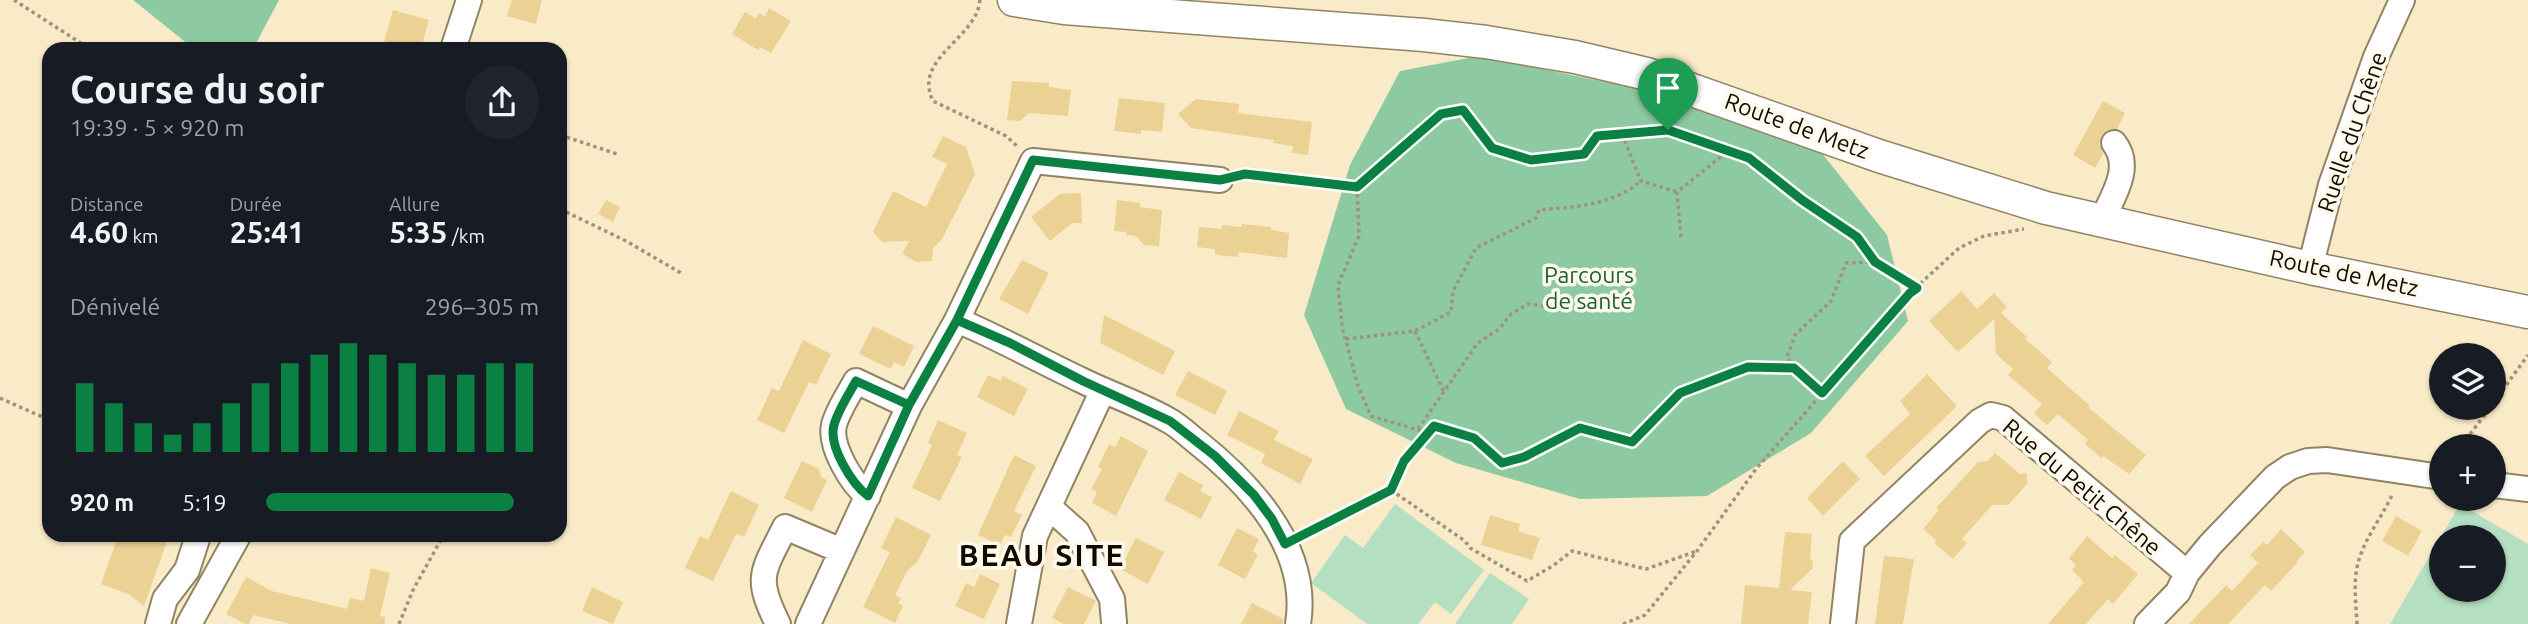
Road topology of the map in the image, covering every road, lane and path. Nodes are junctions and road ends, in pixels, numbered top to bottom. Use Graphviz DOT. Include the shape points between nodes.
graph roads {
  1 [pos="14,0"];
  2 [pos="469,0"];
  3 [pos="980,0"];
  4 [pos="1014,0"];
  5 [pos="2402,0"];
  6 [pos="79,42"];
  7 [pos="455,42"];
  8 [pos="1622,134"];
  9 [pos="567,137"];
  10 [pos="2114,143"];
  11 [pos="1728,151"];
  12 [pos="617,154"];
  13 [pos="1033,160"];
  14 [pos="1220,180"];
  15 [pos="1641,181"];
  16 [pos="1357,187"];
  17 [pos="1677,192"];
  18 [pos="2046,208"];
  19 [pos="567,212"];
  20 [pos="2102,220"];
  21 [pos="1681,237"];
  22 [pos="1875,262"];
  23 [pos="2310,268"];
  24 [pos="681,273"];
  25 [pos="1917,288"];
  26 [pos="1580,300"];
  27 [pos="2528,312"];
  28 [pos="957,320"];
  29 [pos="1415,331"];
  30 [pos="1346,339"];
  31 [pos="2528,355"];
  32 [pos="1794,368"];
  33 [pos="2506,385"];
  34 [pos="1103,390"];
  35 [pos="1444,392"];
  36 [pos="1822,393"];
  37 [pos="0,398"];
  38 [pos="909,405"];
  39 [pos="42,416"];
  40 [pos="2481,420"];
  41 [pos="1418,429"];
  42 [pos="1428,433"];
  43 [pos="2470,434"];
  44 [pos="2400,471"];
  45 [pos="2429,475"];
  46 [pos="2506,486"];
  47 [pos="2528,489"];
  48 [pos="1391,490"];
  49 [pos="868,496"];
  50 [pos="1049,507"];
  51 [pos="196,542"];
  52 [pos="235,542"];
  53 [pos="440,542"];
  54 [pos="1285,544"];
  55 [pos="842,551"];
  56 [pos="1697,551"];
  57 [pos="2188,573"];
  58 [pos="1114,622"];
  59 [pos="158,624"];
  60 [pos="189,624"];
  61 [pos="399,624"];
  62 [pos="778,624"];
  63 [pos="808,624"];
  64 [pos="1019,624"];
  65 [pos="1298,624"];
  66 [pos="1623,624"];
  67 [pos="1843,624"];
  68 [pos="2147,624"];
  69 [pos="2357,624"];
  1 -- 6 [label="path"];
  2 -- 7 [label="street"];
  3 -- 13 [label="path" via="976,16 929,72 927,89 933,101 1006,136"];
  4 -- 18 [label="main road, Route de Metz" via="1064,9 1424,35 1575,57 1647,74 1880,156"];
  5 -- 23 [label="street, Ruelle du Chêne" via="2376,57 2330,186"];
  8 -- 11 [label="path" via="1668,130"];
  8 -- 15 [label="path"];
  8 -- 16 [label="path" via="1597,136 1584,154 1531,160 1492,148 1463,110 1441,114"];
  9 -- 12 [label="path"];
  10 -- 20 [label="street" via="2124,166"];
  11 -- 17 [label="path"];
  11 -- 22 [label="path" via="1749,158 1857,237"];
  13 -- 14 [label="street"];
  13 -- 28 [label="street"];
  14 -- 16 [label="path" via="1245,174"];
  15 -- 17 [label="path"];
  15 -- 29 [label="path" via="1628,192 1583,207 1539,210 1536,218 1476,248 1453,290 1451,312"];
  16 -- 30 [label="path" via="1359,236 1338,285"];
  17 -- 21 [label="path"];
  18 -- 20 [label="main road, Route de Metz"];
  18 -- 25 [label="path" via="2031,228 1984,236 1959,248"];
  19 -- 24 [label="path"];
  20 -- 23 [label="main road, Route de Metz"];
  22 -- 25 [label="path"];
  22 -- 32 [label="path" via="1846,263 1831,301 1795,335 1787,357"];
  23 -- 27 [label="main road, Route de Metz"];
  25 -- 36 [label="path"];
  26 -- 35 [label="path" via="1558,308 1528,304 1511,314 1499,329 1476,344"];
  28 -- 34 [label="street"];
  28 -- 38 [label="street"];
  29 -- 30 [label="path"];
  29 -- 35 [label="path"];
  30 -- 41 [label="path" via="1371,416"];
  31 -- 33 [label="path"];
  32 -- 36 [label="path"];
  32 -- 42 [label="path" via="1748,367 1680,393 1632,442 1580,428 1524,457 1502,463 1474,438 1434,426"];
  34 -- 50 [label="street"];
  34 -- 54 [label="street" via="1170,421 1215,456 1254,495"];
  35 -- 41 [label="path"];
  36 -- 56 [label="path" via="1756,469"];
  37 -- 39 [label="path"];
  38 -- 49 [label="street"];
  38 -- 49 [label="street" via="856,381 833,427 849,475"];
  40 -- 43 [label="path"];
  41 -- 42 [label="path"];
  42 -- 48 [label="path" via="1404,461"];
  44 -- 45 [label="street"];
  44 -- 57 [label="street" via="2327,460 2290,467 2219,535"];
  44 -- 69 [label="path" via="2358,563"];
  46 -- 47 [label="street"];
  48 -- 54 [label="path"];
  48 -- 56 [label="path" via="1471,548 1527,581 1572,551 1646,569"];
  49 -- 55 [label="street"];
  50 -- 58 [label="street" via="1077,533 1112,598"];
  50 -- 64 [label="street" via="1035,536"];
  51 -- 59 [label="street" via="187,570 165,599"];
  52 -- 60 [label="street"];
  53 -- 61 [label="path"];
  54 -- 65 [label="street" via="1298,590"];
  55 -- 62 [label="street" via="785,527 763,572 765,597"];
  55 -- 63 [label="street"];
  56 -- 66 [label="path" via="1645,615"];
  57 -- 67 [label="street, Rue du Petit Chêne" via="2003,418 1991,415 1979,421 1852,541"];
  57 -- 68 [label="street" via="2178,592"];
}
